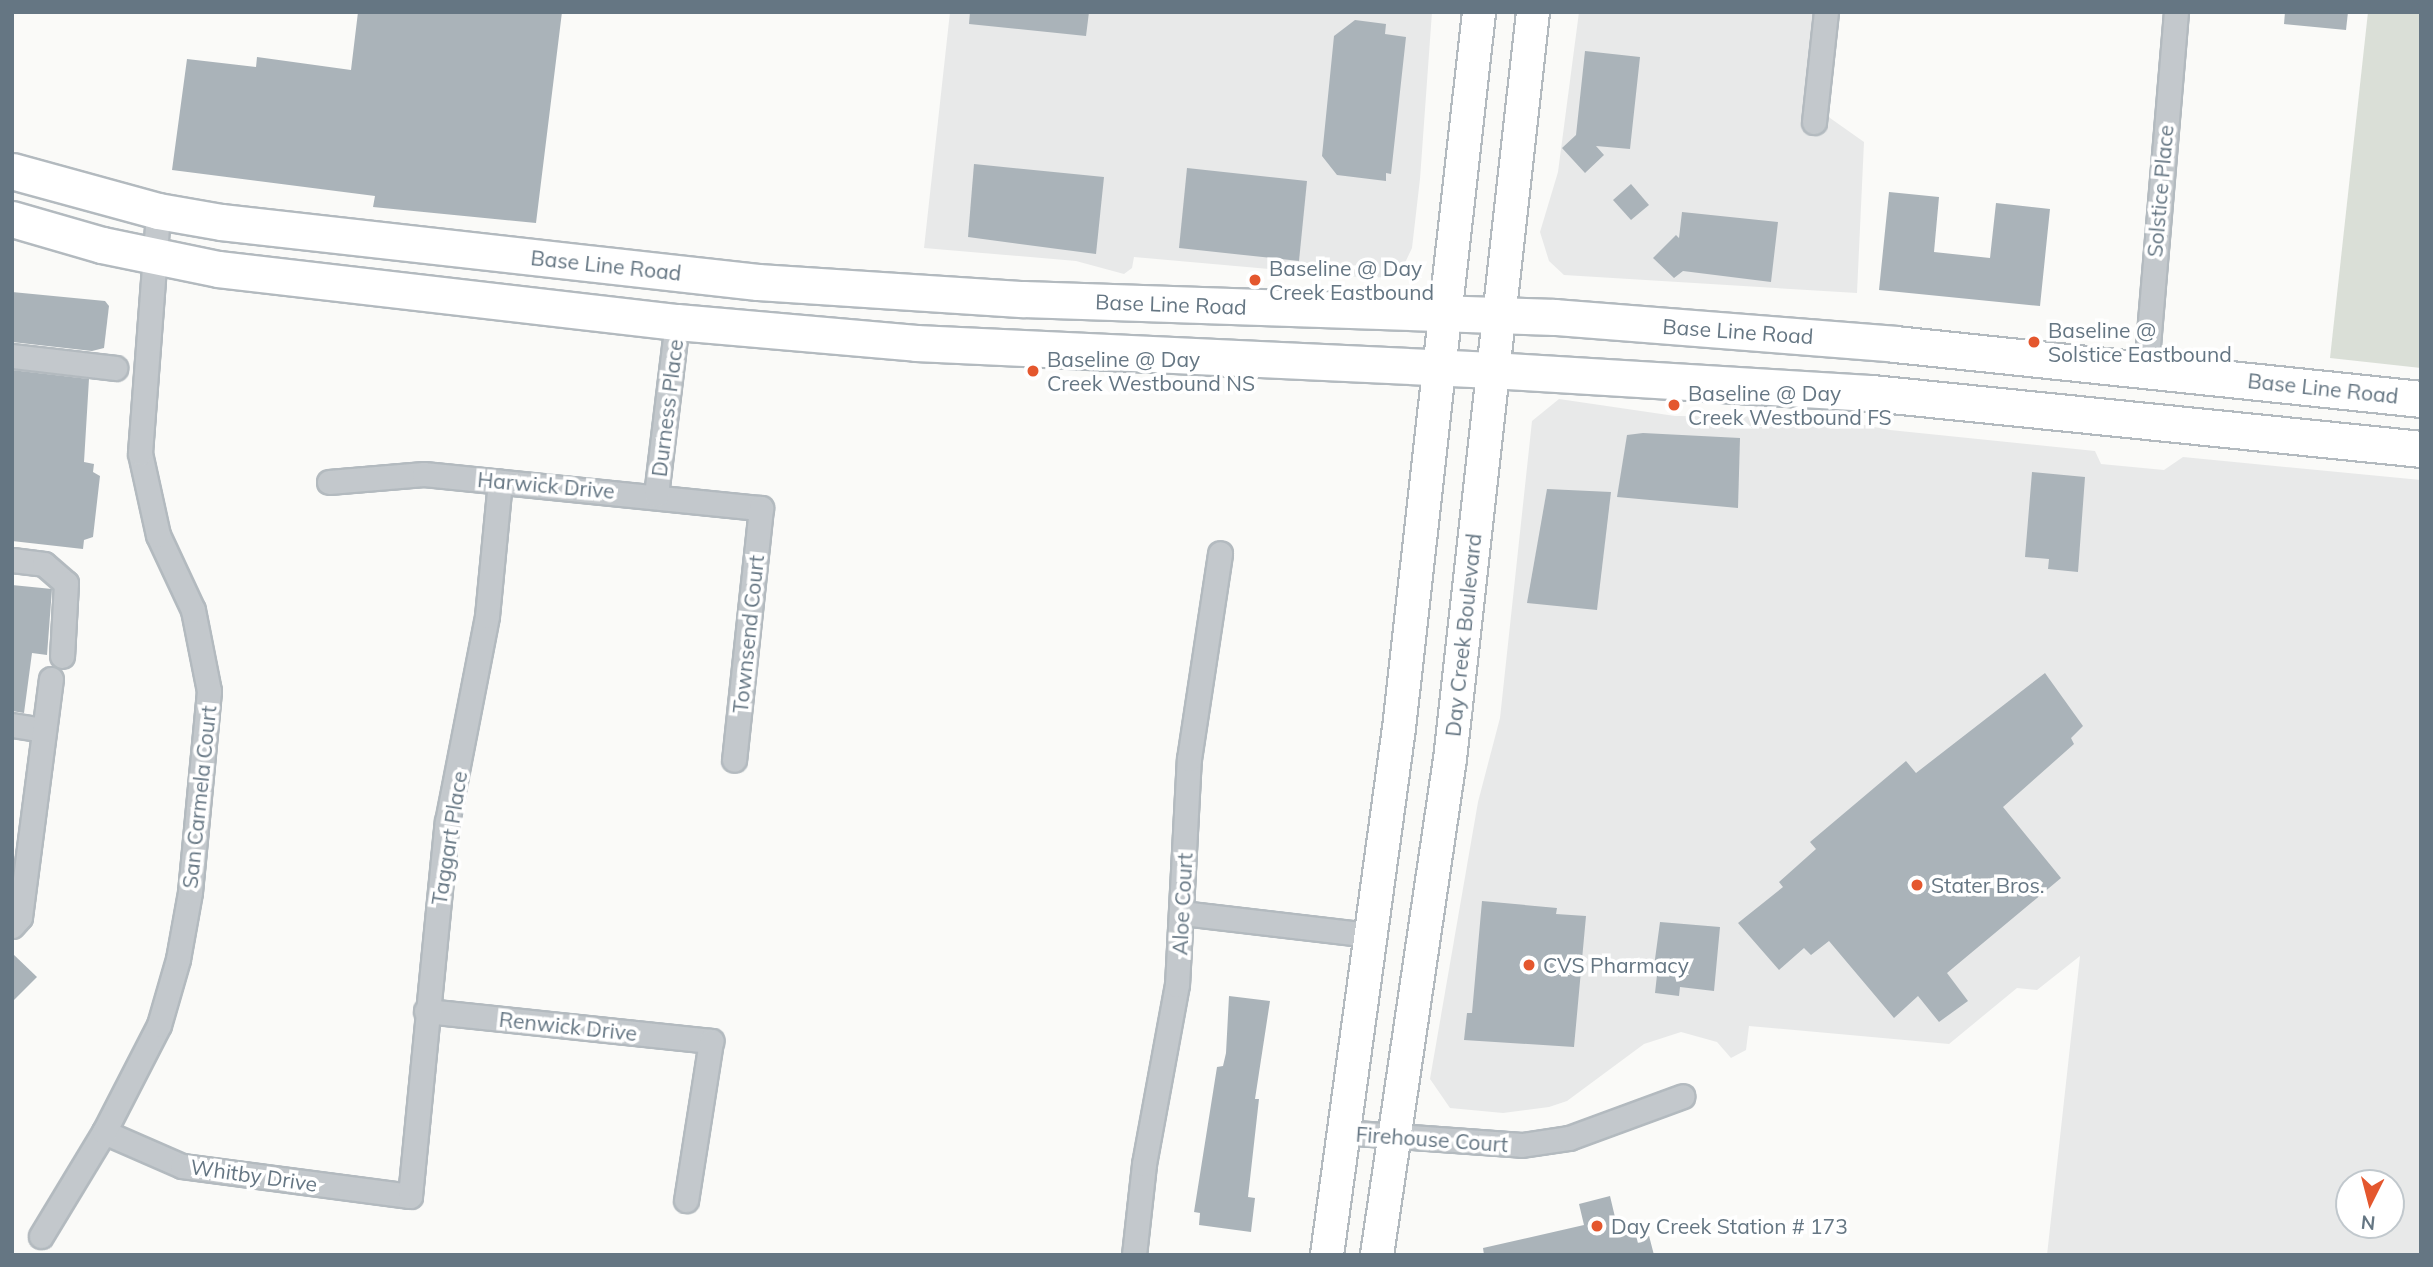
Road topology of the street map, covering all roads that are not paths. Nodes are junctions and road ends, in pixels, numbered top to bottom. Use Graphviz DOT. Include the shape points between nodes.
graph roads {
  1 [pos="1479,12"];
  2 [pos="1533,12"];
  3 [pos="1826,12"];
  4 [pos="2176,12"];
  5 [pos="1814,122"];
  6 [pos="12,170"];
  7 [pos="158,211"];
  8 [pos="12,219"];
  9 [pos="155,257"];
  10 [pos="934,294"];
  11 [pos="1444,314"];
  12 [pos="1499,315"];
  13 [pos="677,322"];
  14 [pos="723,326"];
  15 [pos="12,356"];
  16 [pos="115,368"];
  17 [pos="1438,368"];
  18 [pos="2146,369"];
  19 [pos="1492,370"];
  20 [pos="2421,399"];
  21 [pos="2421,449"];
  22 [pos="329,482"];
  23 [pos="500,482"];
  24 [pos="656,495"];
  25 [pos="761,508"];
  26 [pos="1220,553"];
  27 [pos="12,560"];
  28 [pos="62,656"];
  29 [pos="51,679"];
  30 [pos="12,725"];
  31 [pos="44,730"];
  32 [pos="734,760"];
  33 [pos="1182,913"];
  34 [pos="12,926"];
  35 [pos="1370,935"];
  36 [pos="426,1011"];
  37 [pos="1683,1096"];
  38 [pos="104,1132"];
  39 [pos="1342,1132"];
  40 [pos="1391,1137"];
  41 [pos="410,1196"];
  42 [pos="686,1200"];
  43 [pos="41,1236"];
  44 [pos="1134,1255"];
  45 [pos="1327,1255"];
  46 [pos="1377,1255"];
  1 -- 11 [label="main road"];
  2 -- 12 [label="main road, Day Creek Boulevard"];
  3 -- 5 [label="street"];
  4 -- 18 [label="street, Solstice Place"];
  6 -- 7 [label="main road, Base Line Road"];
  7 -- 9 [label="street, San Carmela Court"];
  7 -- 10 [label="main road, Base Line Road" via="221,222 758,282"];
  8 -- 9 [label="main road"];
  9 -- 13 [label="main road" via="355,288"];
  9 -- 38 [label="street, San Carmela Court" via="140,453 158,535 193,610 202,647 209,691 207,737 178,959 159,1025"];
  10 -- 11 [label="main road, Base Line Road"];
  10 -- 14 [label="main road" via="917,318 789,307"];
  11 -- 12 [label="main road, Base Line Road"];
  11 -- 17 [label="main road"];
  12 -- 18 [label="main road, Base Line Road" via="1834,338"];
  12 -- 19 [label="main road, Day Creek Boulevard"];
  13 -- 14 [label="main road"];
  13 -- 24 [label="street, Durness Place"];
  14 -- 17 [label="main road" via="916,343"];
  15 -- 16 [label="street"];
  17 -- 19 [label="main road"];
  17 -- 35 [label="main road" via="1399,729"];
  18 -- 20 [label="main road, Base Line Road"];
  19 -- 21 [label="main road" via="1872,393"];
  19 -- 40 [label="main road, Day Creek Boulevard" via="1450,759"];
  22 -- 23 [label="street, Harwick Drive" via="424,474"];
  23 -- 24 [label="street, Harwick Drive"];
  23 -- 36 [label="street, Taggart Place" via="487,616 447,822"];
  24 -- 25 [label="street, Harwick Drive"];
  25 -- 32 [label="street, Townsend Court"];
  26 -- 33 [label="street, Aloe Court" via="1189,759"];
  27 -- 28 [label="street" via="44,564 66,583"];
  29 -- 31 [label="street"];
  30 -- 31 [label="street"];
  31 -- 34 [label="street" via="20,917"];
  33 -- 35 [label="street"];
  33 -- 44 [label="street, Aloe Court" via="1177,985 1144,1164"];
  35 -- 39 [label="main road"];
  36 -- 41 [label="street, Taggart Place"];
  36 -- 42 [label="street, Renwick Drive" via="711,1041"];
  37 -- 40 [label="street, Firehouse Court" via="1550,1142 1499,1146"];
  38 -- 41 [label="street, Whitby Drive" via="182,1166"];
  38 -- 43 [label="street, San Carmela Court"];
  39 -- 40 [label="street, Firehouse Court"];
  39 -- 45 [label="main road"];
  40 -- 46 [label="main road, Day Creek Boulevard"];
}
